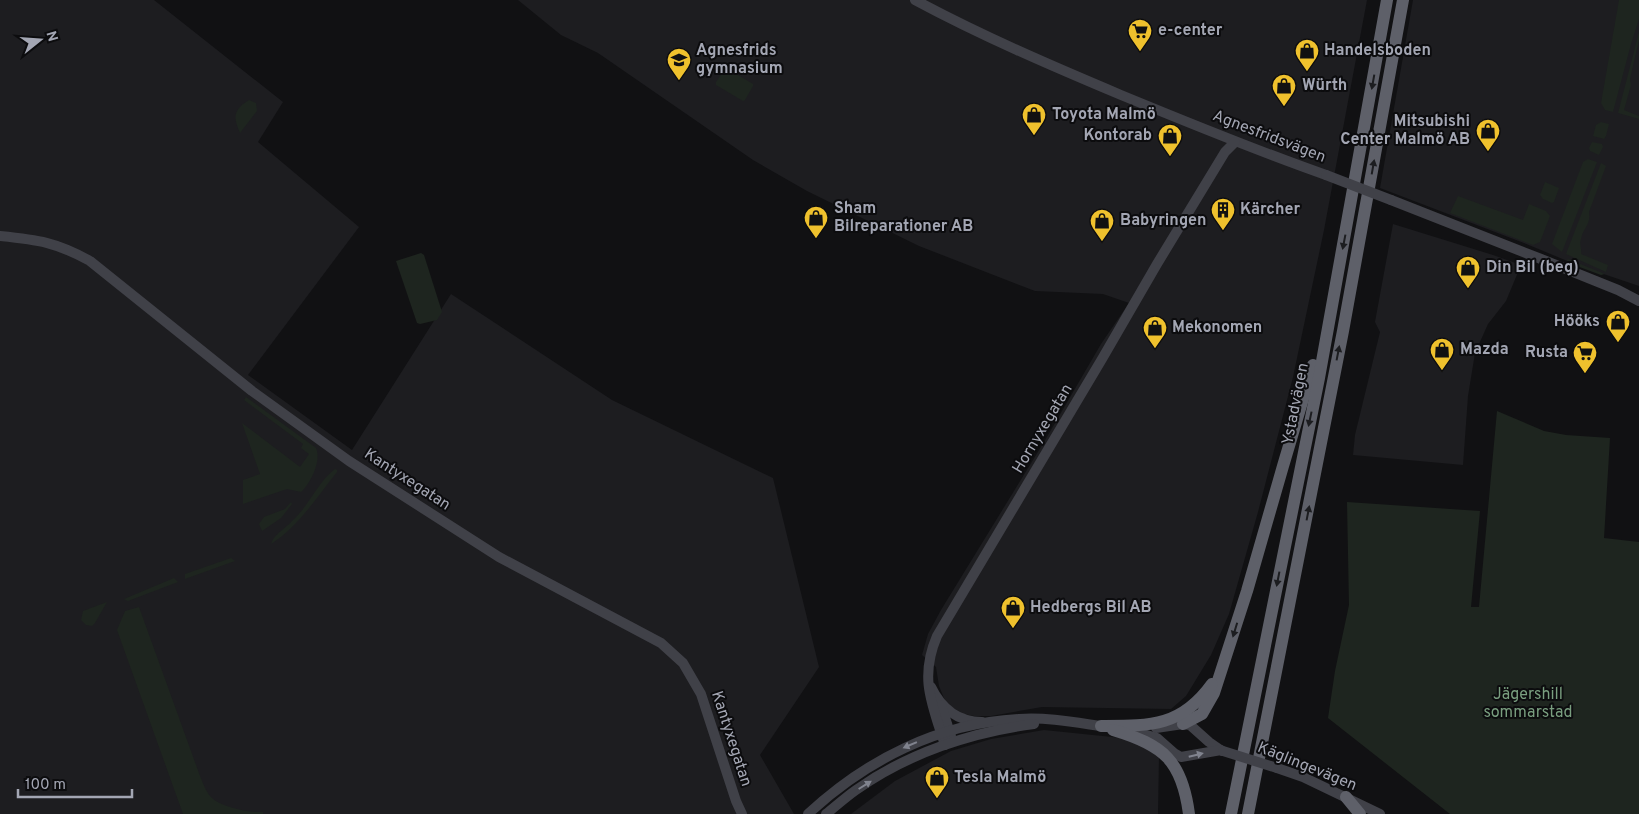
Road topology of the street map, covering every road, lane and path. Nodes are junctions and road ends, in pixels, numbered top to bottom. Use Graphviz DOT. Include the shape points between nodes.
graph roads {
  1 [pos="915,0"];
  2 [pos="1387,0"];
  3 [pos="1403,0"];
  4 [pos="1235,142"];
  5 [pos="0,236"];
  6 [pos="1335,288"];
  7 [pos="1618,290"];
  8 [pos="1639,293"];
  9 [pos="1639,301"];
  10 [pos="1220,674"];
  11 [pos="927,675"];
  12 [pos="1271,699"];
  13 [pos="940,702"];
  14 [pos="996,721"];
  15 [pos="1060,721"];
  16 [pos="1182,725"];
  17 [pos="1101,726"];
  18 [pos="1129,730"];
  19 [pos="947,738"];
  20 [pos="1171,750"];
  21 [pos="1222,751"];
  22 [pos="1346,797"];
  23 [pos="744,814"];
  24 [pos="808,814"];
  25 [pos="826,814"];
  26 [pos="1189,814"];
  27 [pos="1231,814"];
  28 [pos="1248,814"];
  29 [pos="1258,814"];
  30 [pos="1360,814"];
  31 [pos="1380,814"];
  1 -- 4 [label="main road, Agnesfridsvägen" via="1069,73"];
  2 -- 6 [label="highway, Ystadvägen, one-way"];
  12 -- 3 [label="highway, Ystadvägen, one-way"];
  4 -- 7 [label="main road, Agnesfridsvägen, bridge"];
  4 -- 11 [label="main road, Hornyxegatan" via="1225,152 1156,264 1091,379 978,565 937,636 929,657"];
  5 -- 23 [label="main road, Kantyxegatan" via="46,241 90,261 252,391 349,461 499,557 661,643 683,663 701,694 736,801"];
  6 -- 10 [label="highway, one-way"];
  6 -- 27 [label="highway, Ystadvägen, one-way"];
  7 -- 8 [label="main road, Agnesfridsvägen"];
  7 -- 9 [label="main road, Agnesfridsvägen"];
  10 -- 16 [label="highway" via="1204,712"];
  10 -- 17 [label="highway" via="1200,700 1174,718 1145,725"];
  11 -- 13 [label="main road"];
  11 -- 19 [label="main road, Hornyxegatan" via="930,698"];
  12 -- 28 [label="highway, Ystadvägen"];
  12 -- 29 [label="highway" via="1272,720"];
  13 -- 14 [label="main road" via="961,718 976,722"];
  13 -- 19 [label="main road"];
  14 -- 15 [label="main road, Käglingevägen"];
  14 -- 19 [label="main road, Käglingevägen"];
  15 -- 17 [label="main road, Käglingevägen"];
  15 -- 19 [label="main road, Käglingevägen"];
  16 -- 18 [label="main road, Käglingevägen"];
  16 -- 20 [label="main road" via="1175,727 1170,735"];
  16 -- 21 [label="main road, Käglingevägen" via="1193,727"];
  17 -- 18 [label="main road, Käglingevägen"];
  17 -- 26 [label="highway" via="1147,742 1166,757 1184,785"];
  18 -- 20 [label="main road, Käglingevägen" via="1157,738"];
  19 -- 24 [label="main road, Käglingevägen, one-way" via="907,747 868,766"];
  25 -- 19 [label="main road, Käglingevägen, one-way" via="856,790"];
  20 -- 21 [label="main road, Käglingevägen, one-way" via="1184,757"];
  20 -- 26 [label="highway" via="1188,781"];
  21 -- 22 [label="main road, Käglingevägen, bridge" via="1303,777"];
  22 -- 30 [label="highway"];
  22 -- 31 [label="main road, Käglingevägen"];
}
